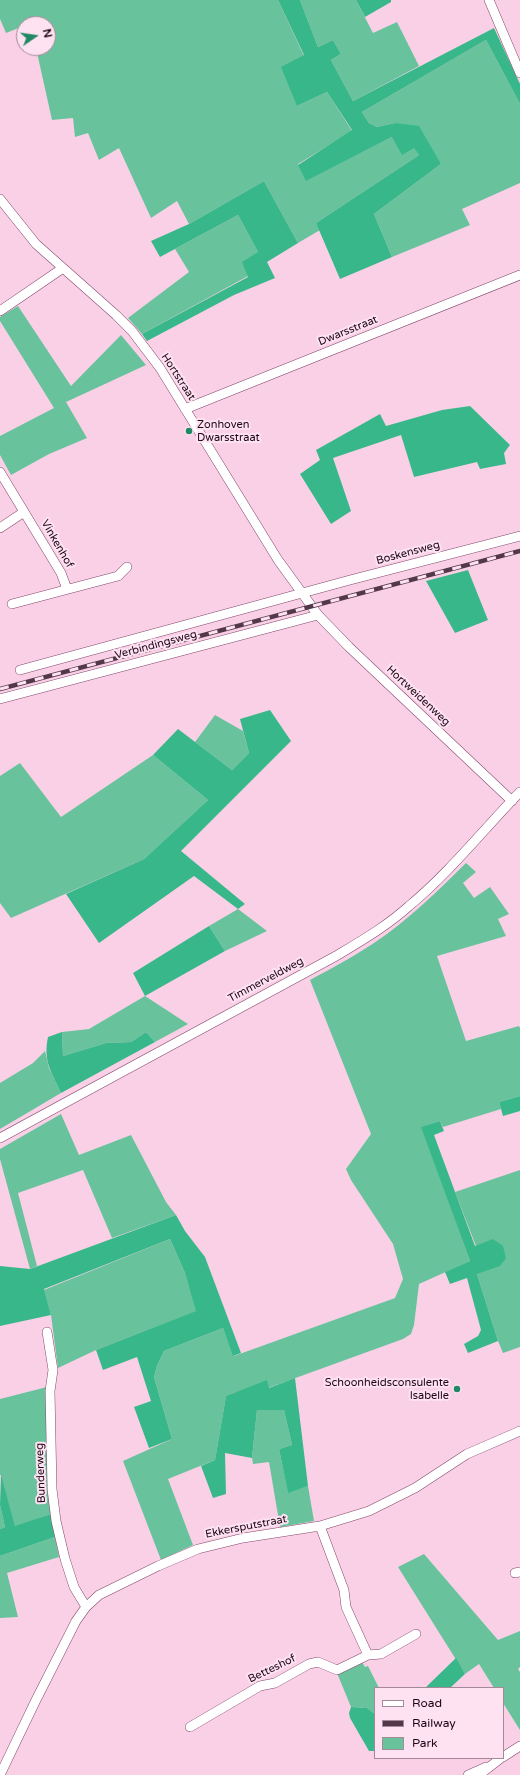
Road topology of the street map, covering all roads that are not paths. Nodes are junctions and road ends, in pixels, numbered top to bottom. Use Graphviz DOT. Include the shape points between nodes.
graph roads {
  1 [pos="488,0"];
  2 [pos="520,73"];
  3 [pos="0,199"];
  4 [pos="63,268"];
  5 [pos="520,275"];
  6 [pos="0,311"];
  7 [pos="185,409"];
  8 [pos="0,472"];
  9 [pos="24,512"];
  10 [pos="0,528"];
  11 [pos="520,536"];
  12 [pos="127,567"];
  13 [pos="296,585"];
  14 [pos="66,589"];
  15 [pos="303,594"];
  16 [pos="12,604"];
  17 [pos="311,606"];
  18 [pos="318,615"];
  19 [pos="157,628"];
  20 [pos="20,670"];
  21 [pos="0,699"];
  22 [pos="520,794"];
  23 [pos="512,801"];
  24 [pos="0,1138"];
  25 [pos="47,1332"];
  26 [pos="520,1431"];
  27 [pos="320,1526"];
  28 [pos="86,1607"];
  29 [pos="416,1634"];
  30 [pos="368,1655"];
  31 [pos="190,1727"];
  32 [pos="520,1746"];
  33 [pos="504,1756"];
  34 [pos="499,1759"];
  35 [pos="489,1766"];
  36 [pos="0,1775"];
  37 [pos="468,1775"];
  38 [pos="479,1775"];
  1 -- 2 [label="street"];
  3 -- 4 [label="street, Hortstraat" via="36,244"];
  4 -- 6 [label="street"];
  4 -- 7 [label="street, Hortstraat" via="132,331 160,368"];
  5 -- 7 [label="street, Dwarsstraat"];
  7 -- 13 [label="street, Hortstraat"];
  8 -- 9 [label="street, Vinkenhof"];
  9 -- 10 [label="street"];
  9 -- 14 [label="street, Vinkenhof" via="61,573"];
  11 -- 15 [label="street, Boskensweg"];
  12 -- 14 [label="street" via="118,576"];
  13 -- 15 [label="street, Hortstraat"];
  13 -- 19 [label="street" via="288,593"];
  14 -- 16 [label="street"];
  15 -- 17 [label="street, Hortstraat"];
  15 -- 20 [label="street"];
  17 -- 18 [label="street, Hortweidenweg"];
  18 -- 21 [label="street, Verbindingsweg"];
  18 -- 23 [label="street, Hortweidenweg"];
  22 -- 23 [label="street, Timmerveldweg"];
  23 -- 24 [label="street, Timmerveldweg" via="424,893 370,935 336,956"];
  25 -- 28 [label="street, Bunderweg" via="53,1370 50,1390 52,1489 56,1521 72,1580 79,1599"];
  26 -- 27 [label="street, Ekkersputstraat" via="467,1454 391,1502"];
  27 -- 28 [label="street, Ekkersputstraat" via="243,1538 191,1552 114,1586"];
  27 -- 30 [label="street" via="344,1590 346,1607"];
  28 -- 36 [label="street, Ekkersputstraat" via="48,1675"];
  29 -- 30 [label="street, Betteshof" via="381,1654"];
  30 -- 31 [label="street, Betteshof" via="337,1670 318,1662 309,1664 275,1683 260,1686"];
  32 -- 33 [label="street"];
  34 -- 35 [label="street"];
  35 -- 37 [label="street"];
  35 -- 38 [label="street"];
}
